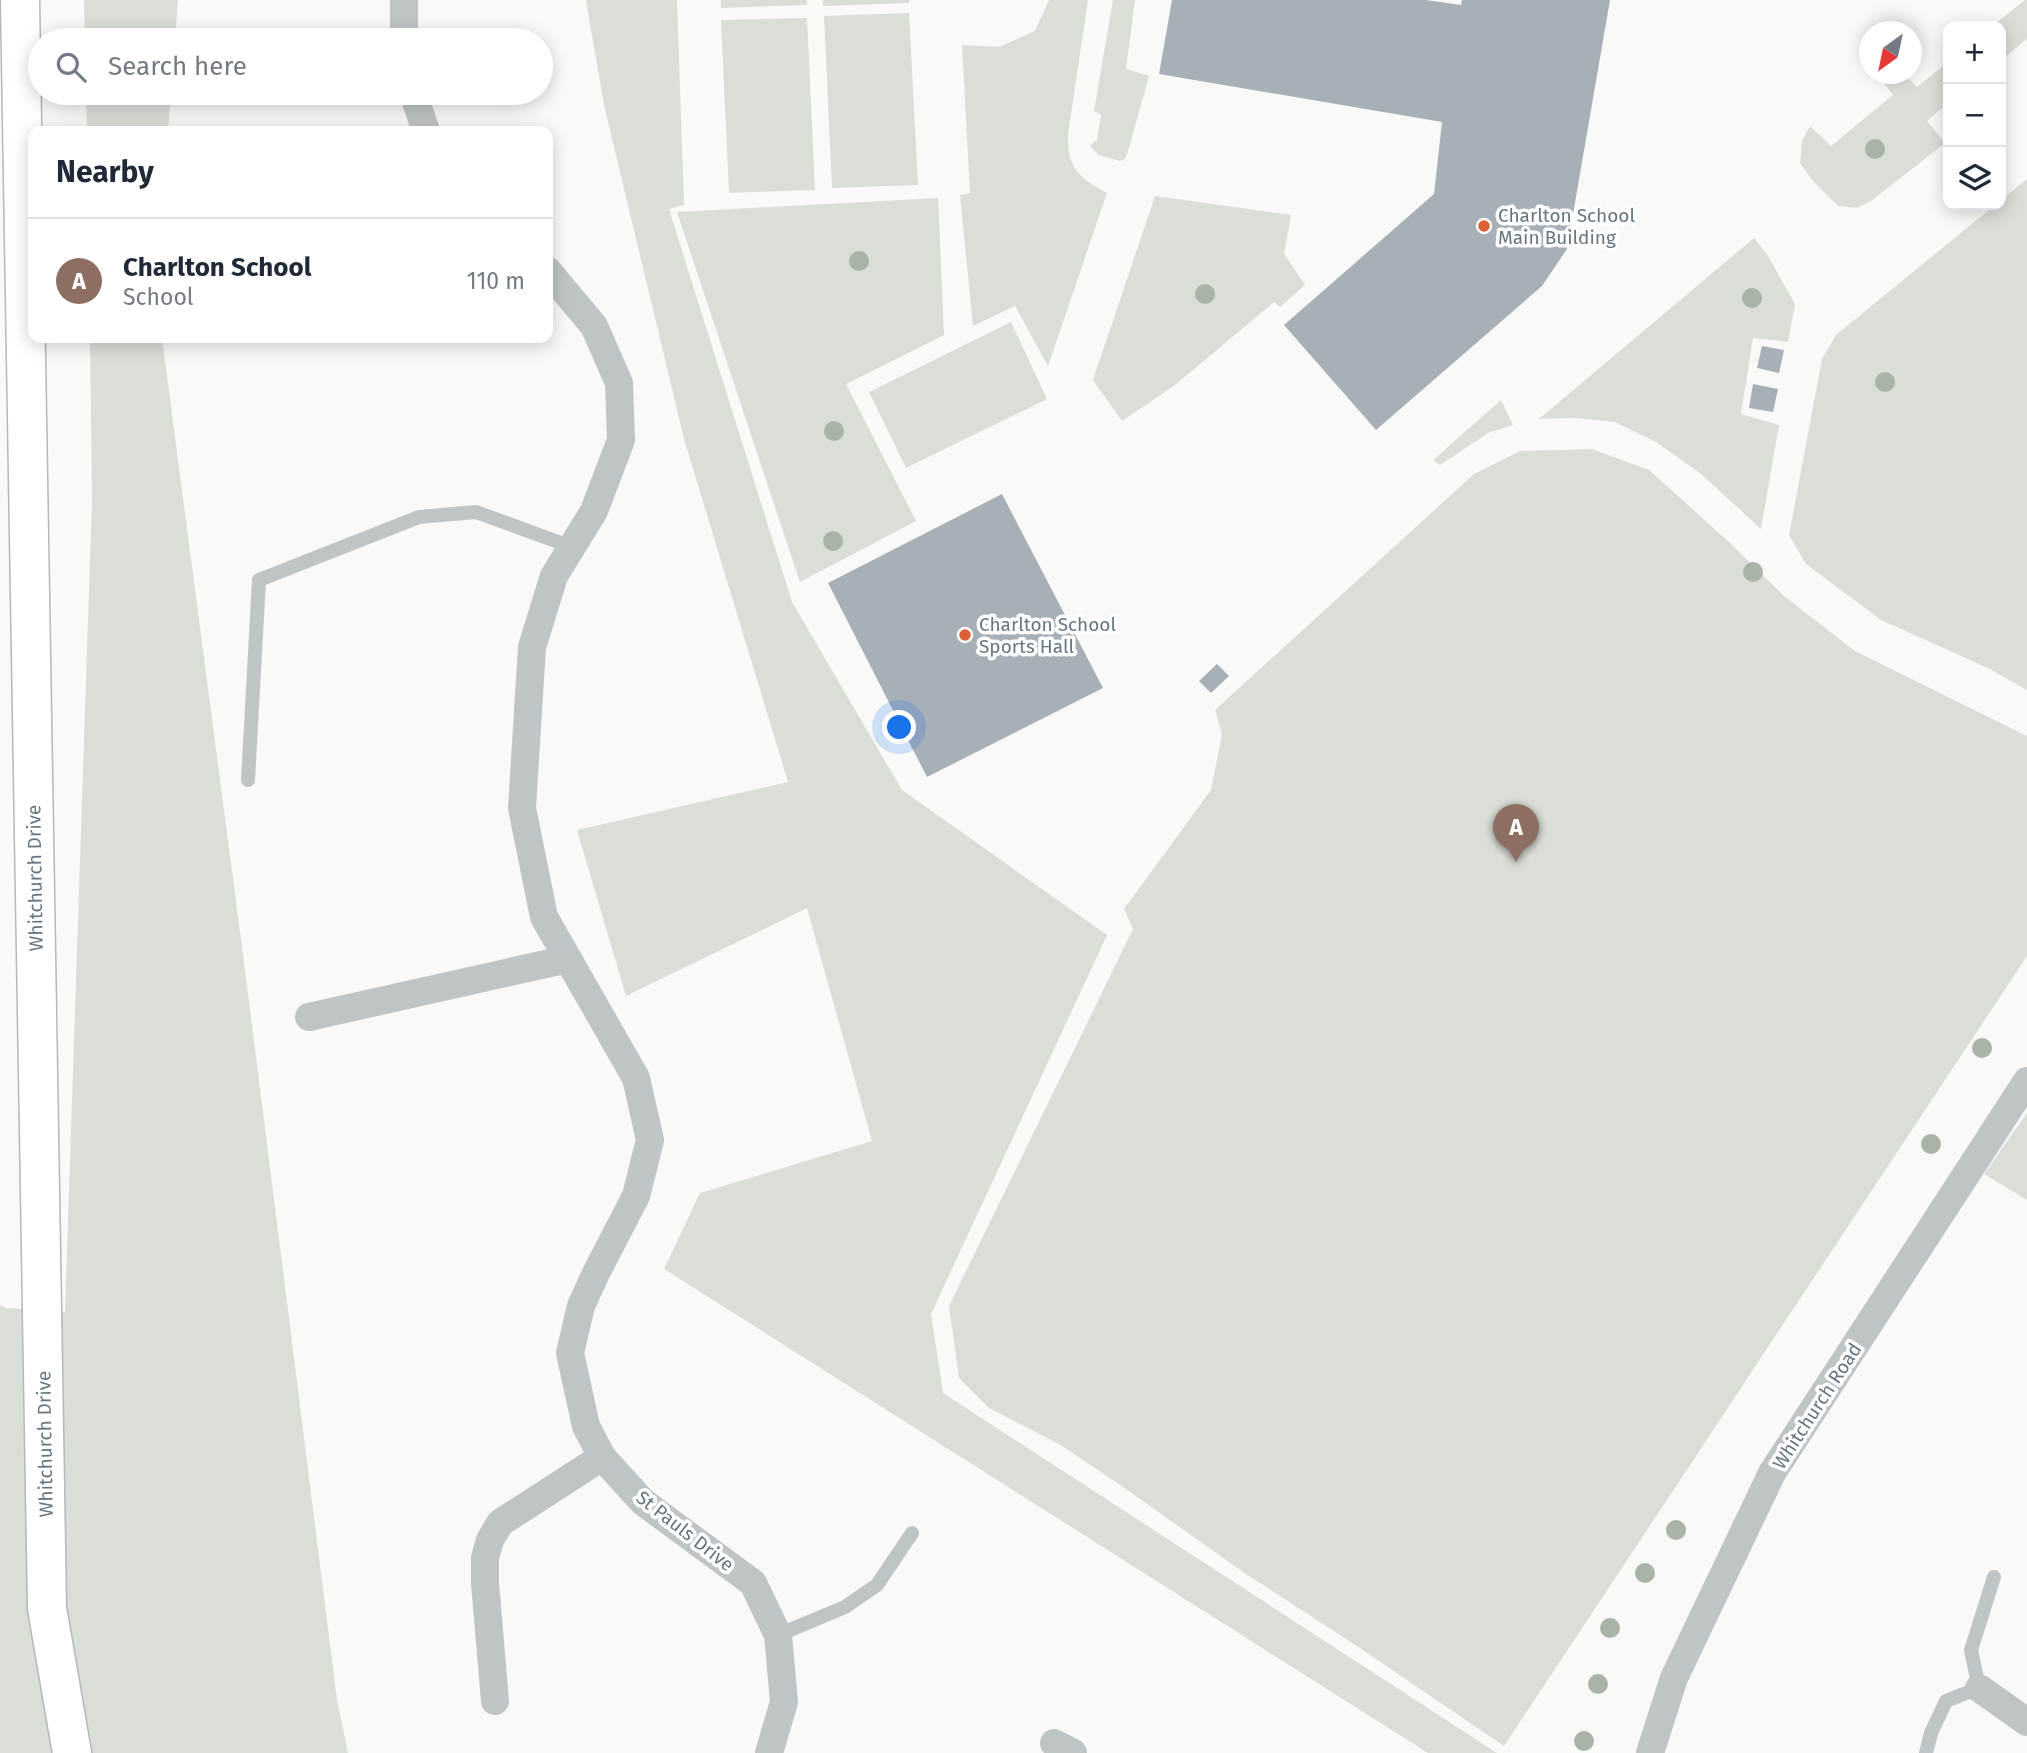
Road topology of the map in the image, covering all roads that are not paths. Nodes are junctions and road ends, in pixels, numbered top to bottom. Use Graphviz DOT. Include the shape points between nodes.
graph roads {
  1 [pos="20,0"];
  2 [pos="404,0"];
  3 [pos="404,28"];
  4 [pos="417,105"];
  5 [pos="424,126"];
  6 [pos="553,277"];
  7 [pos="572,547"];
  8 [pos="248,780"];
  9 [pos="568,959"];
  10 [pos="309,1017"];
  11 [pos="2027,1081"];
  12 [pos="602,1457"];
  13 [pos="912,1533"];
  14 [pos="1994,1577"];
  15 [pos="778,1635"];
  16 [pos="1979,1688"];
  17 [pos="495,1701"];
  18 [pos="2027,1723"];
  19 [pos="72,1753"];
  20 [pos="769,1753"];
  21 [pos="1650,1753"];
  22 [pos="1926,1753"];
  1 -- 19 [label="main road, Whitchurch Drive" via="47,1608"];
  2 -- 3 [label="street"];
  4 -- 5 [label="street"];
  6 -- 7 [label="street, St Pauls Drive" via="594,326 620,383 621,440 594,511"];
  7 -- 8 [label="lane" via="476,512 419,517 260,580"];
  7 -- 9 [label="street, St Pauls Drive" via="554,576 532,647 523,808 544,917"];
  9 -- 10 [label="street"];
  9 -- 12 [label="street, St Pauls Drive" via="636,1078 650,1140 636,1196 581,1306 570,1353 586,1426"];
  11 -- 21 [label="street, Whitchurch Road" via="1772,1473 1674,1678"];
  12 -- 15 [label="street, St Pauls Drive" via="643,1502 753,1583"];
  12 -- 17 [label="street" via="500,1523 490,1540 485,1583"];
  13 -- 15 [label="lane" via="877,1585 845,1607"];
  14 -- 16 [label="lane" via="1971,1650"];
  15 -- 20 [label="street, St Pauls Drive" via="784,1702"];
  16 -- 18 [label="street"];
  16 -- 22 [label="lane" via="1946,1701"];
}
